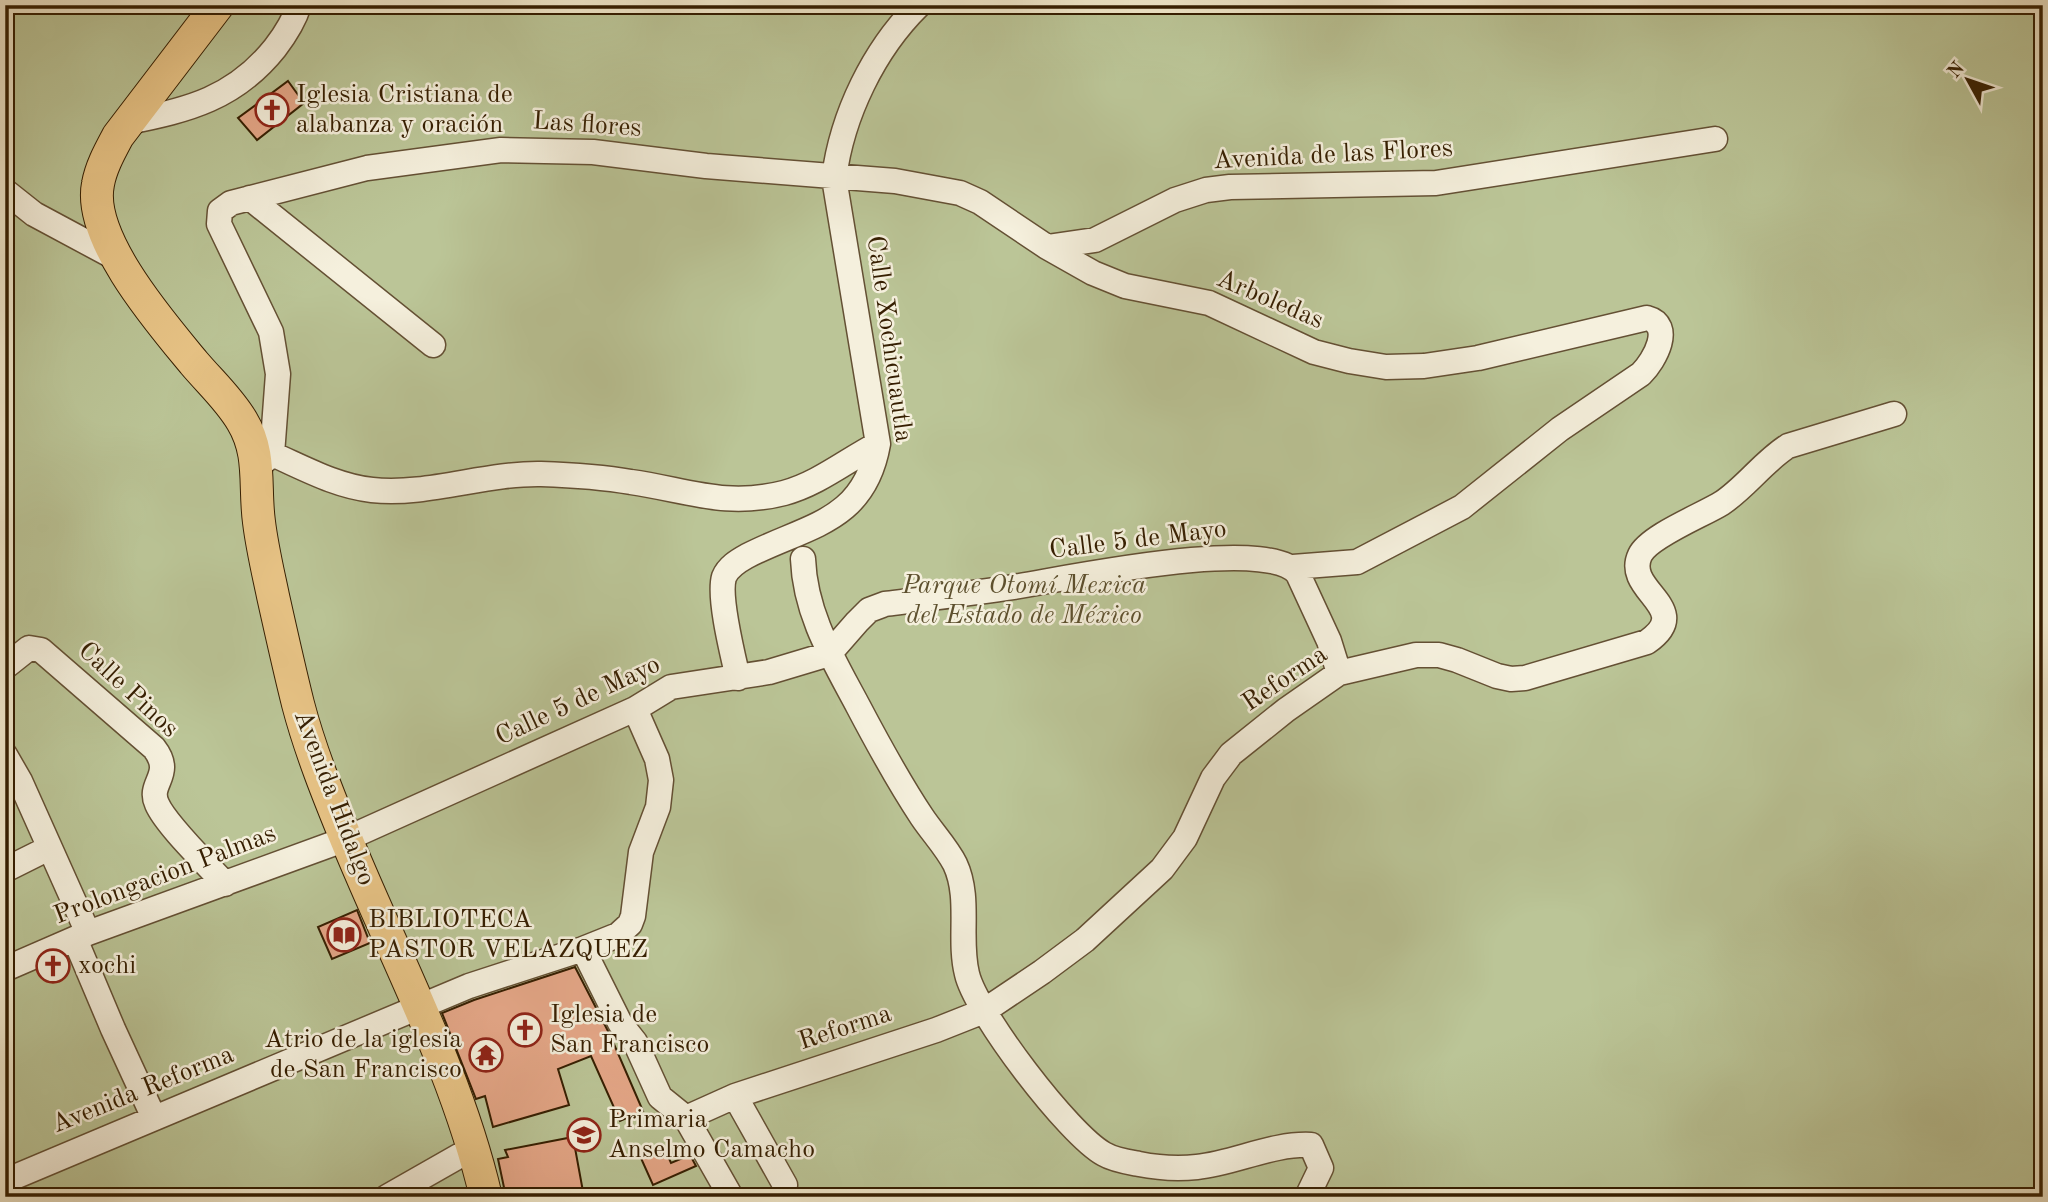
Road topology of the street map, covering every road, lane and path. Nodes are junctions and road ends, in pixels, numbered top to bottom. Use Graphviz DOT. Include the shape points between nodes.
graph roads {
  1 [pos="218,5"];
  2 [pos="299,5"];
  3 [pos="919,5"];
  4 [pos="128,122"];
  5 [pos="1715,139"];
  6 [pos="834,178"];
  7 [pos="5,191"];
  8 [pos="250,198"];
  9 [pos="1047,247"];
  10 [pos="116,258"];
  11 [pos="433,345"];
  12 [pos="1895,414"];
  13 [pos="878,444"];
  14 [pos="265,460"];
  15 [pos="803,559"];
  16 [pos="1293,567"];
  17 [pos="829,654"];
  18 [pos="5,667"];
  19 [pos="1339,673"];
  20 [pos="738,678"];
  21 [pos="635,709"];
  22 [pos="5,755"];
  23 [pos="346,839"];
  24 [pos="49,848"];
  25 [pos="5,870"];
  26 [pos="225,884"];
  27 [pos="81,936"];
  28 [pos="583,949"];
  29 [pos="5,970"];
  30 [pos="420,1006"];
  31 [pos="984,1011"];
  32 [pos="735,1096"];
  33 [pos="154,1118"];
  34 [pos="686,1118"];
  35 [pos="475,1152"];
  36 [pos="5,1181"];
  37 [pos="785,1185"];
  38 [pos="387,1197"];
  39 [pos="486,1197"];
  40 [pos="731,1197"];
  41 [pos="1307,1197"];
  1 -- 4 [label="main road, Avenida Hidalgo"];
  2 -- 4 [label="street" via="284,37 243,82 214,98"];
  3 -- 6 [label="street, Calle Xochicuautla" via="883,46 861,90 844,128"];
  4 -- 10 [label="main road, Avenida Hidalgo" via="97,185 102,229"];
  5 -- 9 [label="street, Avenida de las Flores" via="1436,183 1206,190 1175,200 1095,240"];
  6 -- 8 [label="street, Las flores" via="593,152 501,150 367,168"];
  6 -- 9 [label="street, Las flores" via="895,181 960,194"];
  6 -- 13 [label="street, Calle Xochicuautla"];
  7 -- 10 [label="street" via="34,214"];
  8 -- 11 [label="street"];
  8 -- 14 [label="street, Las flores" via="225,206 218,217 271,332 278,374"];
  9 -- 16 [label="street, Arboledas" via="1125,286 1209,303 1314,352 1385,367 1478,358 1647,318 1660,326 1662,333 1651,364 1641,374 1560,429 1462,507 1357,562"];
  10 -- 14 [label="main road, Avenida Hidalgo" via="173,337 230,402"];
  12 -- 19 [label="street, Reforma" via="1788,446 1723,502 1651,542 1638,566 1641,579 1664,611 1665,623 1647,642 1525,678 1497,676 1439,655 1416,655"];
  13 -- 14 [label="street" via="812,483 783,493 736,499 702,497 633,482 539,474 373,490"];
  13 -- 20 [label="street, Calle Xochicuautla" via="874,467 833,518 756,552 725,575 723,598"];
  14 -- 23 [label="main road, Avenida Hidalgo" via="258,521 299,706"];
  15 -- 17 [label="street" via="807,594"];
  16 -- 17 [label="street, Calle 5 de Mayo" via="1244,558 1188,559 885,604 869,611"];
  16 -- 19 [label="street" via="1329,640"];
  17 -- 20 [label="street, Calle 5 de Mayo"];
  17 -- 31 [label="street" via="909,797 954,862 962,883 967,977"];
  18 -- 26 [label="street, Calle Pinos" via="25,651 41,650 154,748 163,765 156,803"];
  19 -- 31 [label="street, Reforma" via="1286,709 1225,761 1185,838 1162,869 1085,940"];
  20 -- 21 [label="street, Calle 5 de Mayo" via="671,687"];
  21 -- 23 [label="street, Calle 5 de Mayo"];
  21 -- 28 [label="street" via="657,759 661,780 658,807 641,852 630,924 618,935"];
  22 -- 24 [label="street"];
  23 -- 26 [label="street, Prolongacion Palmas"];
  23 -- 30 [label="main road, Avenida Hidalgo"];
  24 -- 25 [label="street"];
  24 -- 27 [label="street"];
  26 -- 27 [label="street, Prolongacion Palmas"];
  27 -- 29 [label="street, Prolongacion Palmas"];
  27 -- 33 [label="street" via="103,1007"];
  28 -- 30 [label="street"];
  28 -- 34 [label="street" via="660,1097"];
  30 -- 33 [label="street, Avenida Reforma"];
  30 -- 35 [label="main road, Avenida Hidalgo"];
  31 -- 32 [label="street, Reforma"];
  31 -- 41 [label="street" via="1050,1102 1104,1154 1162,1168 1199,1167 1311,1145 1321,1168"];
  32 -- 34 [label="street, Reforma"];
  32 -- 37 [label="street"];
  33 -- 36 [label="street, Avenida Reforma"];
  34 -- 40 [label="street"];
  35 -- 38 [label="street" via="458,1156"];
  35 -- 39 [label="main road, Avenida Hidalgo"];
}
